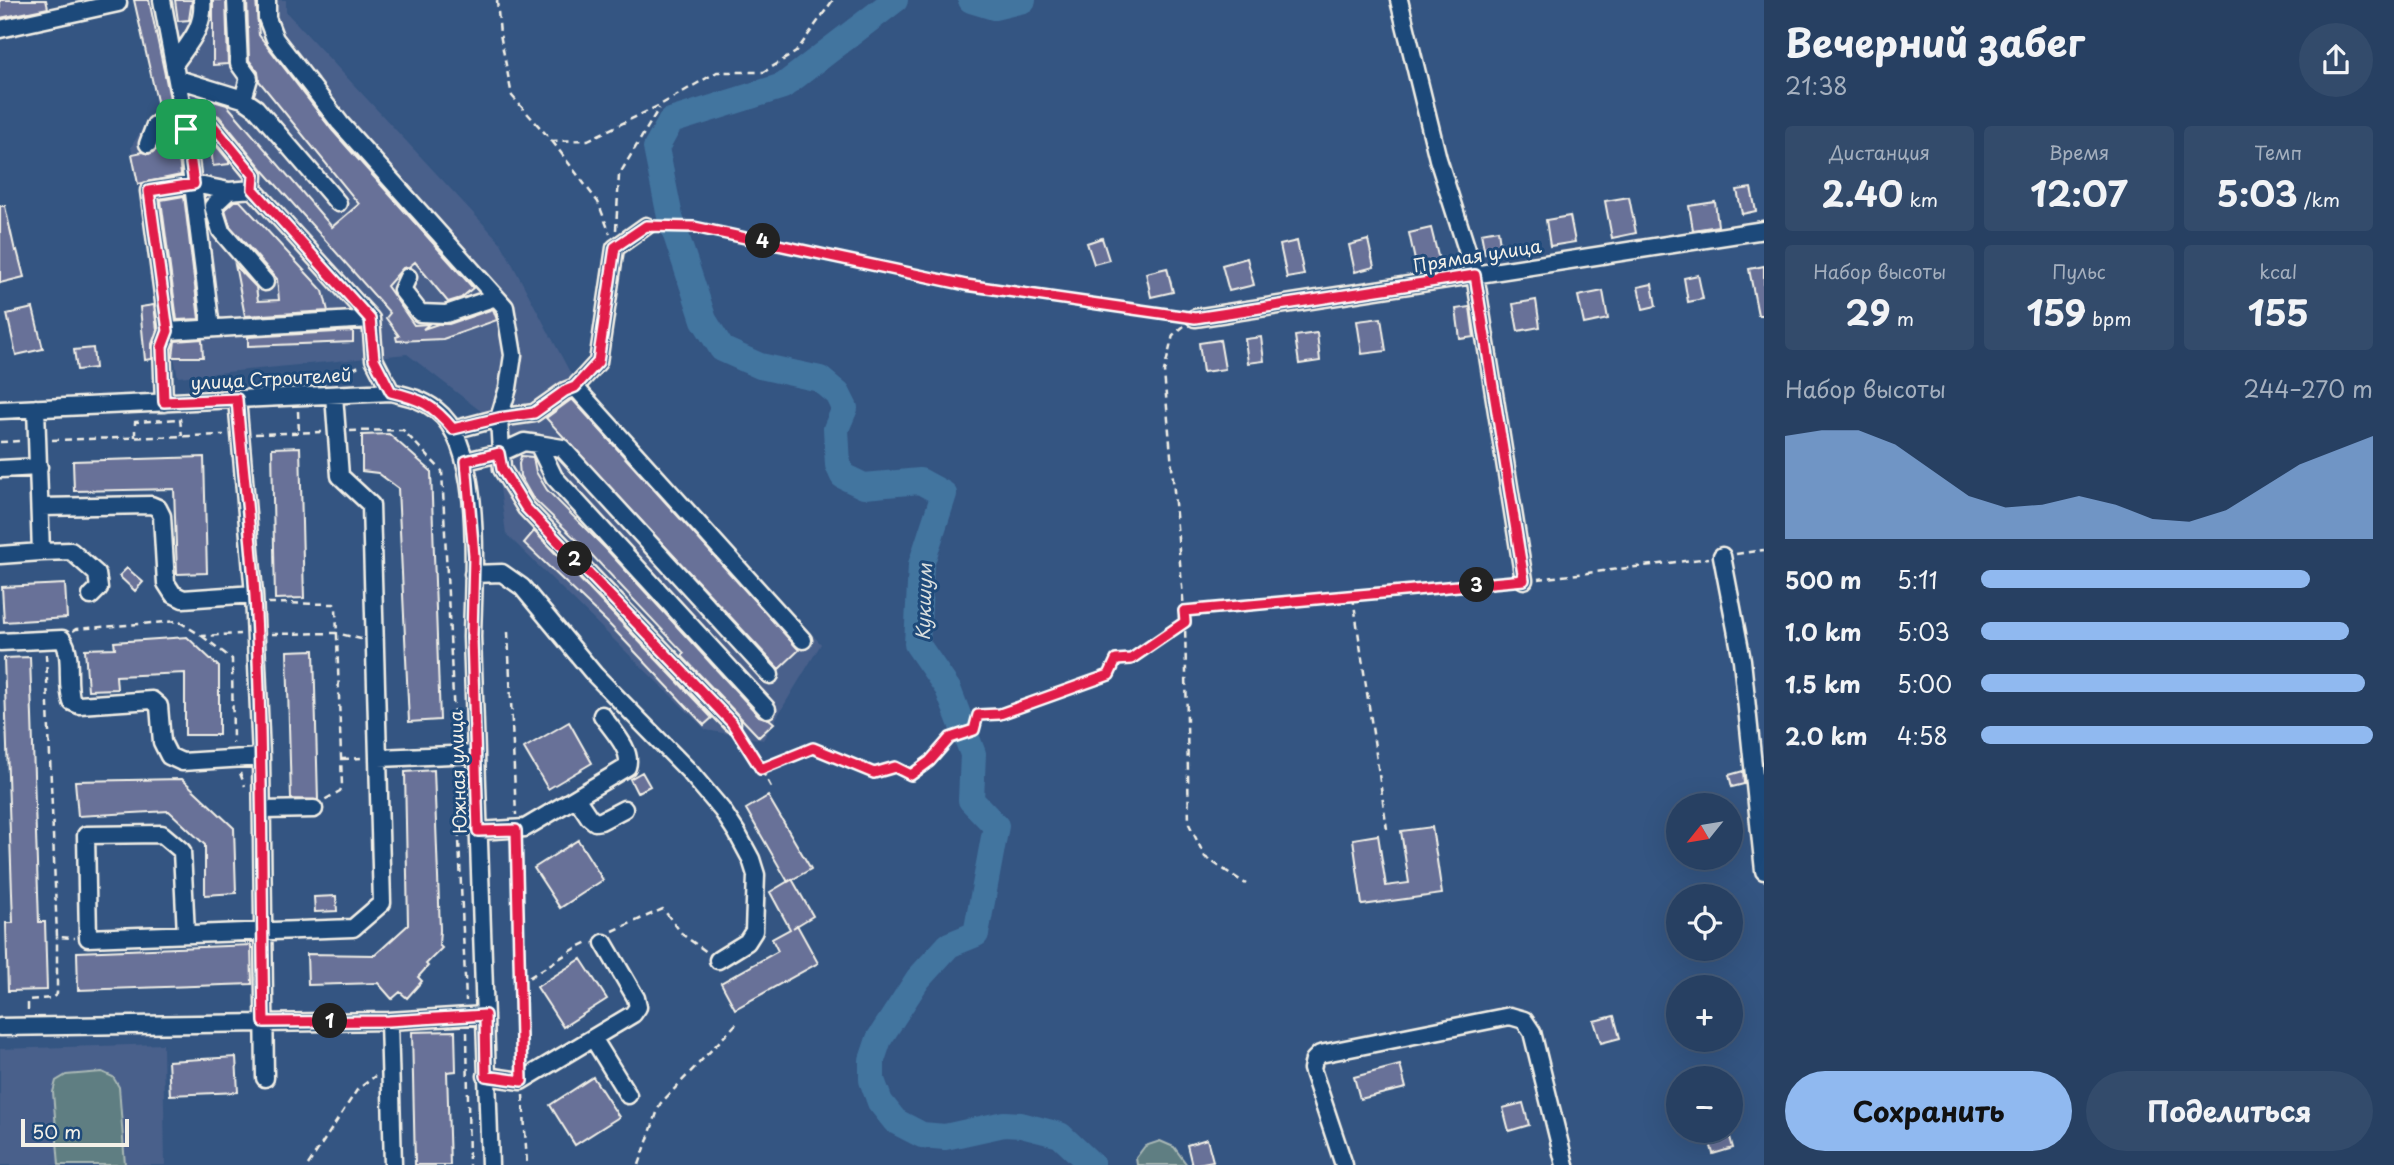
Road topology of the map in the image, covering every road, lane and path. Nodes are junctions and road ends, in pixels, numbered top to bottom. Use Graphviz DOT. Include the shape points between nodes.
graph roads {
  1 [pos="162,0"];
  2 [pos="202,0"];
  3 [pos="236,0"];
  4 [pos="267,0"];
  5 [pos="497,0"];
  6 [pos="833,0"];
  7 [pos="1399,0"];
  8 [pos="118,2"];
  9 [pos="0,29"];
  10 [pos="176,71"];
  11 [pos="243,99"];
  12 [pos="660,105"];
  13 [pos="183,108"];
  14 [pos="186,129"];
  15 [pos="552,141"];
  16 [pos="148,144"];
  17 [pos="194,184"];
  18 [pos="253,189"];
  19 [pos="229,191"];
  20 [pos="338,203"];
  21 [pos="646,226"];
  22 [pos="1764,230"];
  23 [pos="615,247"];
  24 [pos="1475,275"];
  25 [pos="408,277"];
  26 [pos="265,282"];
  27 [pos="496,297"];
  28 [pos="1195,318"];
  29 [pos="370,319"];
  30 [pos="211,328"];
  31 [pos="168,331"];
  32 [pos="374,359"];
  33 [pos="299,379"];
  34 [pos="575,387"];
  35 [pos="391,392"];
  36 [pos="334,394"];
  37 [pos="417,398"];
  38 [pos="237,399"];
  39 [pos="164,402"];
  40 [pos="298,405"];
  41 [pos="36,408"];
  42 [pos="0,410"];
  43 [pos="499,418"];
  44 [pos="453,429"];
  45 [pos="299,433"];
  46 [pos="182,436"];
  47 [pos="135,437"];
  48 [pos="538,444"];
  49 [pos="499,453"];
  50 [pos="466,461"];
  51 [pos="39,467"];
  52 [pos="0,469"];
  53 [pos="41,507"];
  54 [pos="1764,550"];
  55 [pos="41,552"];
  56 [pos="0,555"];
  57 [pos="1721,556"];
  58 [pos="473,574"];
  59 [pos="1524,580"];
  60 [pos="91,596"];
  61 [pos="1353,597"];
  62 [pos="255,598"];
  63 [pos="1184,611"];
  64 [pos="1185,622"];
  65 [pos="508,632"];
  66 [pos="336,633"];
  67 [pos="256,634"];
  68 [pos="202,636"];
  69 [pos="53,640"];
  70 [pos="803,640"];
  71 [pos="0,642"];
  72 [pos="375,643"];
  73 [pos="770,675"];
  74 [pos="767,709"];
  75 [pos="602,715"];
  76 [pos="732,723"];
  77 [pos="476,754"];
  78 [pos="261,757"];
  79 [pos="379,758"];
  80 [pos="233,759"];
  81 [pos="342,759"];
  82 [pos="761,769"];
  83 [pos="771,787"];
  84 [pos="250,797"];
  85 [pos="577,799"];
  86 [pos="314,809"];
  87 [pos="624,809"];
  88 [pos="261,810"];
  89 [pos="1387,829"];
  90 [pos="516,830"];
  91 [pos="478,831"];
  92 [pos="1764,871"];
  93 [pos="1246,884"];
  94 [pos="262,930"];
  95 [pos="186,934"];
  96 [pos="57,937"];
  97 [pos="89,938"];
  98 [pos="604,943"];
  99 [pos="718,960"];
  100 [pos="485,1015"];
  101 [pos="389,1021"];
  102 [pos="264,1022"];
  103 [pos="737,1023"];
  104 [pos="0,1027"];
  105 [pos="29,1027"];
  106 [pos="593,1038"];
  107 [pos="390,1064"];
  108 [pos="486,1076"];
  109 [pos="265,1078"];
  110 [pos="522,1081"];
  111 [pos="628,1095"];
  112 [pos="308,1165"];
  113 [pos="393,1165"];
  114 [pos="490,1165"];
  115 [pos="527,1165"];
  116 [pos="639,1165"];
  117 [pos="1343,1165"];
  118 [pos="1565,1165"];
  1 -- 10 [label="street"];
  2 -- 10 [label="street" via="200,27"];
  3 -- 11 [label="street" via="239,64 249,78"];
  4 -- 27 [label="street" via="267,18 275,39 341,123"];
  5 -- 15 [label="path" via="512,96"];
  6 -- 12 [label="path" via="796,52 764,72 717,72"];
  7 -- 24 [label="street" via="1438,159"];
  8 -- 9 [label="street"];
  10 -- 11 [label="street"];
  10 -- 13 [label="street"];
  11 -- 20 [label="street" via="256,108"];
  12 -- 15 [label="path" via="589,140"];
  12 -- 23 [label="path" via="619,175"];
  13 -- 14 [label="street"];
  13 -- 16 [label="street" via="155,125"];
  14 -- 17 [label="street"];
  14 -- 18 [label="street" via="211,123 254,175"];
  15 -- 23 [label="path" via="598,202"];
  17 -- 19 [label="street"];
  17 -- 30 [label="street"];
  17 -- 31 [label="street" via="149,191"];
  18 -- 19 [label="street"];
  18 -- 29 [label="street"];
  19 -- 26 [label="street" via="213,206 221,232"];
  21 -- 23 [label="street"];
  21 -- 28 [label="path" via="694,227 966,285"];
  22 -- 24 [label="street, Прямая улица"];
  23 -- 34 [label="street" via="598,362"];
  24 -- 28 [label="street, Прямая улица"];
  24 -- 59 [label="street"];
  25 -- 27 [label="street" via="401,289 420,313 446,314"];
  27 -- 43 [label="street" via="505,307 513,355"];
  28 -- 63 [label="path" via="1173,335 1164,372"];
  29 -- 30 [label="street"];
  29 -- 32 [label="street"];
  30 -- 31 [label="street"];
  31 -- 39 [label="street" via="162,347"];
  32 -- 33 [label="path" via="335,378"];
  32 -- 35 [label="street"];
  34 -- 43 [label="street" via="534,413"];
  34 -- 70 [label="street"];
  35 -- 36 [label="street, улица Строителей"];
  35 -- 37 [label="street, улица Строителей"];
  36 -- 38 [label="street, улица Строителей"];
  36 -- 72 [label="street" via="340,477 371,505"];
  37 -- 44 [label="street, Южная улица" via="438,411"];
  38 -- 39 [label="street, улица Строителей"];
  38 -- 62 [label="street"];
  39 -- 41 [label="street, улица Строителей"];
  40 -- 45 [label="path"];
  41 -- 42 [label="street, улица Строителей"];
  41 -- 51 [label="street"];
  43 -- 44 [label="street"];
  43 -- 49 [label="street"];
  44 -- 50 [label="street, Южная улица"];
  46 -- 47 [label="path" via="180,419 135,422"];
  48 -- 49 [label="street" via="524,442"];
  48 -- 73 [label="street" via="562,448"];
  48 -- 74 [label="street" via="554,477"];
  49 -- 50 [label="street"];
  49 -- 76 [label="street" via="502,469 526,508"];
  50 -- 58 [label="street, Южная улица"];
  51 -- 52 [label="street"];
  51 -- 53 [label="street"];
  53 -- 55 [label="street"];
  53 -- 62 [label="street" via="151,505 162,516 166,583 173,594 183,598"];
  54 -- 57 [label="path"];
  55 -- 56 [label="street"];
  55 -- 60 [label="street" via="71,551 97,574 99,587"];
  57 -- 59 [label="path"];
  57 -- 92 [label="street" via="1742,660"];
  58 -- 77 [label="street, Южная улица"];
  58 -- 99 [label="street" via="502,573 522,587 594,674 689,771 737,833 756,875 754,931 747,942"];
  59 -- 61 [label="path"];
  61 -- 63 [label="path"];
  61 -- 89 [label="path"];
  62 -- 66 [label="path" via="334,604"];
  62 -- 67 [label="street"];
  63 -- 64 [label="path"];
  64 -- 82 [label="path" via="1131,659 1116,660 1109,675 1000,714 978,715 974,730 950,738 911,775 895,767 874,773 813,748"];
  64 -- 93 [label="path" via="1188,824 1206,857"];
  65 -- 90 [label="path"];
  66 -- 67 [label="path"];
  66 -- 72 [label="path"];
  66 -- 81 [label="path"];
  67 -- 68 [label="path"];
  67 -- 78 [label="street"];
  68 -- 69 [label="path" via="178,621 76,629"];
  68 -- 80 [label="path" via="232,659"];
  69 -- 71 [label="street"];
  69 -- 80 [label="street" via="67,646 72,702 152,700 159,706 162,743 169,756 182,762"];
  69 -- 96 [label="path"];
  72 -- 79 [label="street"];
  75 -- 85 [label="street" via="629,761 618,774"];
  76 -- 82 [label="path"];
  77 -- 79 [label="street"];
  77 -- 91 [label="street, Южная улица"];
  78 -- 80 [label="street"];
  78 -- 88 [label="street"];
  79 -- 81 [label="path"];
  79 -- 94 [label="street" via="382,902 353,928"];
  80 -- 84 [label="path"];
  81 -- 86 [label="path" via="340,791"];
  82 -- 83 [label="path"];
  85 -- 87 [label="street" via="595,822"];
  85 -- 90 [label="street"];
  86 -- 88 [label="street"];
  88 -- 94 [label="street"];
  90 -- 91 [label="street"];
  90 -- 110 [label="path"];
  91 -- 100 [label="street, Южная улица"];
  94 -- 95 [label="street"];
  94 -- 102 [label="street"];
  95 -- 97 [label="street"];
  95 -- 97 [label="street" via="182,851 162,834 86,835"];
  96 -- 97 [label="path"];
  96 -- 105 [label="path" via="57,995 28,1000"];
  98 -- 106 [label="street" via="638,1007"];
  100 -- 101 [label="street"];
  100 -- 108 [label="street, Южная улица"];
  101 -- 102 [label="street"];
  101 -- 107 [label="street"];
  102 -- 105 [label="street"];
  102 -- 109 [label="street"];
  103 -- 116 [label="path" via="660,1104"];
  104 -- 105 [label="street"];
  106 -- 110 [label="street"];
  106 -- 111 [label="street"];
  107 -- 112 [label="path" via="357,1090"];
  107 -- 113 [label="street"];
  108 -- 110 [label="street"];
  108 -- 114 [label="street, Южная улица"];
  110 -- 115 [label="path"];
  117 -- 118 [label="street" via="1312,1069 1320,1054 1510,1016 1524,1020 1532,1031"];
}
